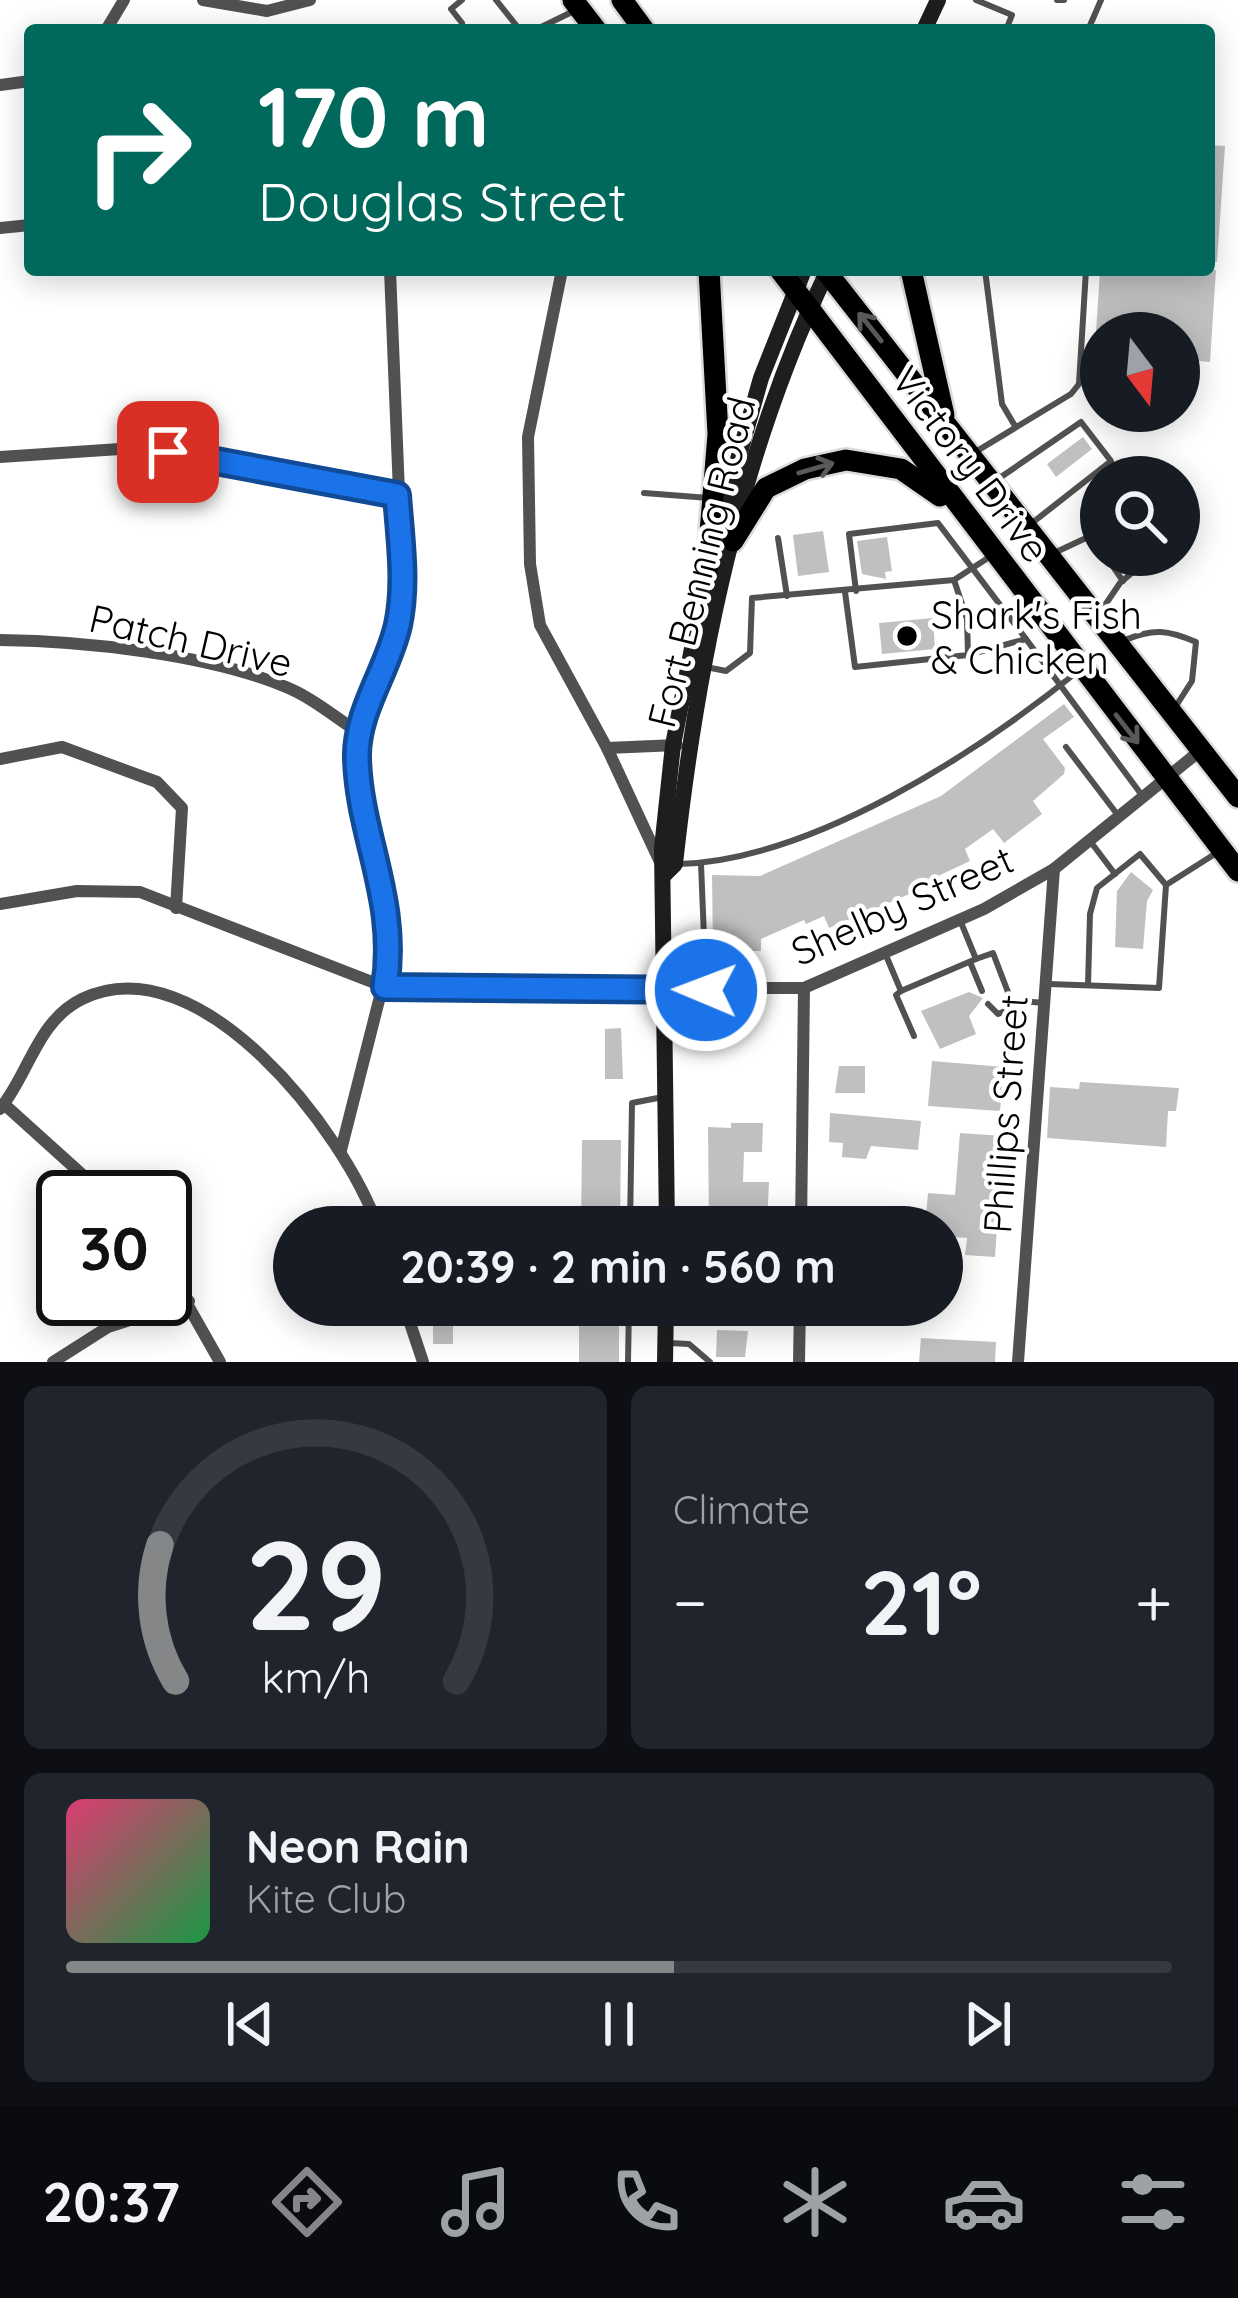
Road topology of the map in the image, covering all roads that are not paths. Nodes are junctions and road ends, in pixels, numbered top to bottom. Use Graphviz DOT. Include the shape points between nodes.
graph roads {
  1 [pos="203,0"];
  2 [pos="310,0"];
  3 [pos="462,0"];
  4 [pos="496,0"];
  5 [pos="976,0"];
  6 [pos="582,3"];
  7 [pos="462,23"];
  8 [pos="515,24"];
  9 [pos="545,24"];
  10 [pos="1008,24"];
  11 [pos="389,276"];
  12 [pos="561,276"];
  13 [pos="709,276"];
  14 [pos="825,276"];
  15 [pos="831,276"];
  16 [pos="912,276"];
  17 [pos="986,276"];
  18 [pos="1086,276"];
  19 [pos="800,280"];
  20 [pos="810,308"];
  21 [pos="946,421"];
  22 [pos="1016,426"];
  23 [pos="972,454"];
  24 [pos="0,457"];
  25 [pos="994,481"];
  26 [pos="644,493"];
  27 [pos="397,495"];
  28 [pos="712,499"];
  29 [pos="958,508"];
  30 [pos="1029,526"];
  31 [pos="778,538"];
  32 [pos="733,542"];
  33 [pos="1080,542"];
  34 [pos="993,554"];
  35 [pos="1051,554"];
  36 [pos="972,569"];
  37 [pos="707,570"];
  38 [pos="1120,576"];
  39 [pos="1129,576"];
  40 [pos="954,580"];
  41 [pos="1123,581"];
  42 [pos="856,591"];
  43 [pos="845,592"];
  44 [pos="788,596"];
  45 [pos="1098,615"];
  46 [pos="1026,639"];
  47 [pos="0,640"];
  48 [pos="1119,643"];
  49 [pos="968,656"];
  50 [pos="703,666"];
  51 [pos="1081,669"];
  52 [pos="1061,685"];
  53 [pos="1172,712"];
  54 [pos="358,732"];
  55 [pos="681,746"];
  56 [pos="1066,747"];
  57 [pos="607,748"];
  58 [pos="1201,749"];
  59 [pos="0,759"];
  60 [pos="1166,779"];
  61 [pos="1144,797"];
  62 [pos="1238,797"];
  63 [pos="1119,817"];
  64 [pos="1090,841"];
  65 [pos="1221,850"];
  66 [pos="701,864"];
  67 [pos="670,869"];
  68 [pos="1054,869"];
  69 [pos="1238,872"];
  70 [pos="1115,874"];
  71 [pos="1166,886"];
  72 [pos="0,904"];
  73 [pos="176,908"];
  74 [pos="960,920"];
  75 [pos="885,952"];
  76 [pos="973,960"];
  77 [pos="1044,984"];
  78 [pos="1088,986"];
  79 [pos="385,987"];
  80 [pos="804,988"];
  81 [pos="664,989"];
  82 [pos="706,990"];
  83 [pos="902,991"];
  84 [pos="982,991"];
  85 [pos="1010,1000"];
  86 [pos="1044,1003"];
  87 [pos="988,1004"];
  88 [pos="914,1036"];
  89 [pos="667,1097"];
  90 [pos="2,1107"];
  91 [pos="341,1150"];
  92 [pos="76,1170"];
  93 [pos="368,1206"];
  94 [pos="630,1206"];
  95 [pos="667,1206"];
  96 [pos="801,1206"];
  97 [pos="192,1307"];
  98 [pos="111,1326"];
  99 [pos="411,1326"];
  100 [pos="629,1326"];
  101 [pos="665,1326"];
  102 [pos="800,1326"];
  103 [pos="665,1342"];
  104 [pos="53,1362"];
  105 [pos="220,1362"];
  106 [pos="423,1362"];
  107 [pos="628,1362"];
  108 [pos="665,1362"];
  109 [pos="710,1362"];
  110 [pos="799,1362"];
  111 [pos="1018,1362"];
  1 -- 2 [label="street" via="267,11"];
  3 -- 7 [label="lane" via="451,9"];
  4 -- 8 [label="lane"];
  5 -- 10 [label="lane" via="1012,15"];
  6 -- 9 [label="lane"];
  11 -- 27 [label="street"];
  12 -- 57 [label="street" via="527,437 530,564 540,625"];
  13 -- 28 [label="highway" via="718,434"];
  14 -- 20 [label="street, Fort Benning Road"];
  21 -- 15 [label="highway, Victory Drive, one-way"];
  16 -- 21 [label="highway"];
  17 -- 22 [label="lane" via="1002,404"];
  18 -- 22 [label="lane" via="1079,384"];
  19 -- 20 [label="highway, Victory Drive"];
  19 -- 37 [label="street, Fort Benning Road" via="761,378"];
  20 -- 29 [label="highway, Victory Drive"];
  20 -- 32 [label="street, Fort Benning Road" via="774,397"];
  21 -- 23 [label="highway, Victory Drive"];
  22 -- 23 [label="lane"];
  23 -- 25 [label="highway, Victory Drive"];
  24 -- 27 [label="street" via="168,452"];
  25 -- 30 [label="highway, Victory Drive"];
  25 -- 30 [label="lane" via="1082,422 1111,460"];
  26 -- 28 [label="lane"];
  27 -- 54 [label="street" via="399,622"];
  28 -- 37 [label="highway"];
  32 -- 29 [label="highway, one-way" via="766,488 846,460 901,469"];
  29 -- 34 [label="highway, Victory Drive"];
  30 -- 35 [label="highway, Victory Drive"];
  31 -- 44 [label="lane"];
  32 -- 50 [label="street, Fort Benning Road"];
  33 -- 35 [label="lane"];
  34 -- 36 [label="lane"];
  34 -- 51 [label="highway, Victory Drive"];
  35 -- 45 [label="highway, Victory Drive"];
  36 -- 40 [label="lane"];
  36 -- 42 [label="lane" via="938,523 849,534"];
  36 -- 46 [label="lane"];
  37 -- 55 [label="street, Fort Benning Road"];
  38 -- 41 [label="lane"];
  39 -- 41 [label="lane"];
  40 -- 42 [label="lane"];
  40 -- 49 [label="lane"];
  41 -- 45 [label="lane"];
  42 -- 43 [label="lane"];
  43 -- 44 [label="lane"];
  43 -- 49 [label="lane" via="855,667"];
  44 -- 50 [label="lane" via="752,598 750,652 726,671"];
  45 -- 48 [label="highway, Victory Drive"];
  46 -- 49 [label="lane"];
  46 -- 52 [label="lane"];
  47 -- 54 [label="street, Patch Drive" via="106,646 231,671 288,687"];
  48 -- 53 [label="highway, Victory Drive"];
  48 -- 53 [label="lane" via="1149,630 1196,642 1192,681"];
  50 -- 55 [label="street, Fort Benning Road"];
  51 -- 52 [label="lane"];
  51 -- 60 [label="highway, Victory Drive, one-way"];
  52 -- 61 [label="lane"];
  52 -- 66 [label="lane" via="933,773 797,840"];
  53 -- 58 [label="highway, Victory Drive"];
  54 -- 79 [label="street" via="387,918"];
  55 -- 57 [label="street"];
  55 -- 67 [label="street, Fort Benning Road" via="662,848"];
  56 -- 63 [label="lane"];
  57 -- 67 [label="street"];
  58 -- 60 [label="street, Shelby Street"];
  58 -- 62 [label="highway, Victory Drive"];
  59 -- 73 [label="street" via="62,747 157,782 182,808"];
  60 -- 61 [label="street, Shelby Street"];
  60 -- 65 [label="highway, Victory Drive"];
  61 -- 63 [label="street, Shelby Street"];
  63 -- 64 [label="street, Shelby Street"];
  64 -- 68 [label="street, Shelby Street"];
  64 -- 70 [label="lane"];
  65 -- 69 [label="highway, Victory Drive"];
  65 -- 71 [label="lane"];
  66 -- 67 [label="lane"];
  66 -- 82 [label="lane"];
  67 -- 81 [label="street, Fort Benning Road"];
  68 -- 74 [label="street, Shelby Street"];
  68 -- 77 [label="street, Phillips Street"];
  70 -- 71 [label="lane" via="1140,854"];
  70 -- 78 [label="lane" via="1097,888 1090,914"];
  71 -- 78 [label="lane" via="1159,988"];
  72 -- 73 [label="street, Shelby Street" via="77,891 140,892"];
  73 -- 79 [label="street, Shelby Street"];
  74 -- 75 [label="street, Shelby Street"];
  74 -- 76 [label="lane"];
  75 -- 80 [label="street, Shelby Street"];
  75 -- 83 [label="lane"];
  76 -- 83 [label="lane"];
  76 -- 84 [label="lane"];
  76 -- 85 [label="lane" via="993,952"];
  77 -- 78 [label="lane"];
  77 -- 86 [label="street, Phillips Street"];
  79 -- 81 [label="street, Shelby Street"];
  79 -- 91 [label="street"];
  80 -- 82 [label="street, Shelby Street"];
  80 -- 96 [label="street"];
  81 -- 82 [label="street, Shelby Street"];
  81 -- 89 [label="street, Fort Benning Road"];
  83 -- 88 [label="lane" via="896,995"];
  85 -- 86 [label="lane"];
  85 -- 87 [label="lane" via="998,1014"];
  86 -- 111 [label="street, Phillips Street"];
  89 -- 94 [label="lane" via="632,1102"];
  89 -- 95 [label="street, Fort Benning Road"];
  90 -- 91 [label="street" via="61,1014 84,998 155,992 226,1024"];
  90 -- 92 [label="street"];
  91 -- 93 [label="street"];
  97 -- 105 [label="street"];
  98 -- 104 [label="street"];
  99 -- 106 [label="street"];
  100 -- 107 [label="lane"];
  101 -- 103 [label="street"];
  102 -- 110 [label="street"];
  103 -- 108 [label="street"];
  103 -- 109 [label="lane" via="688,1344"];
}
